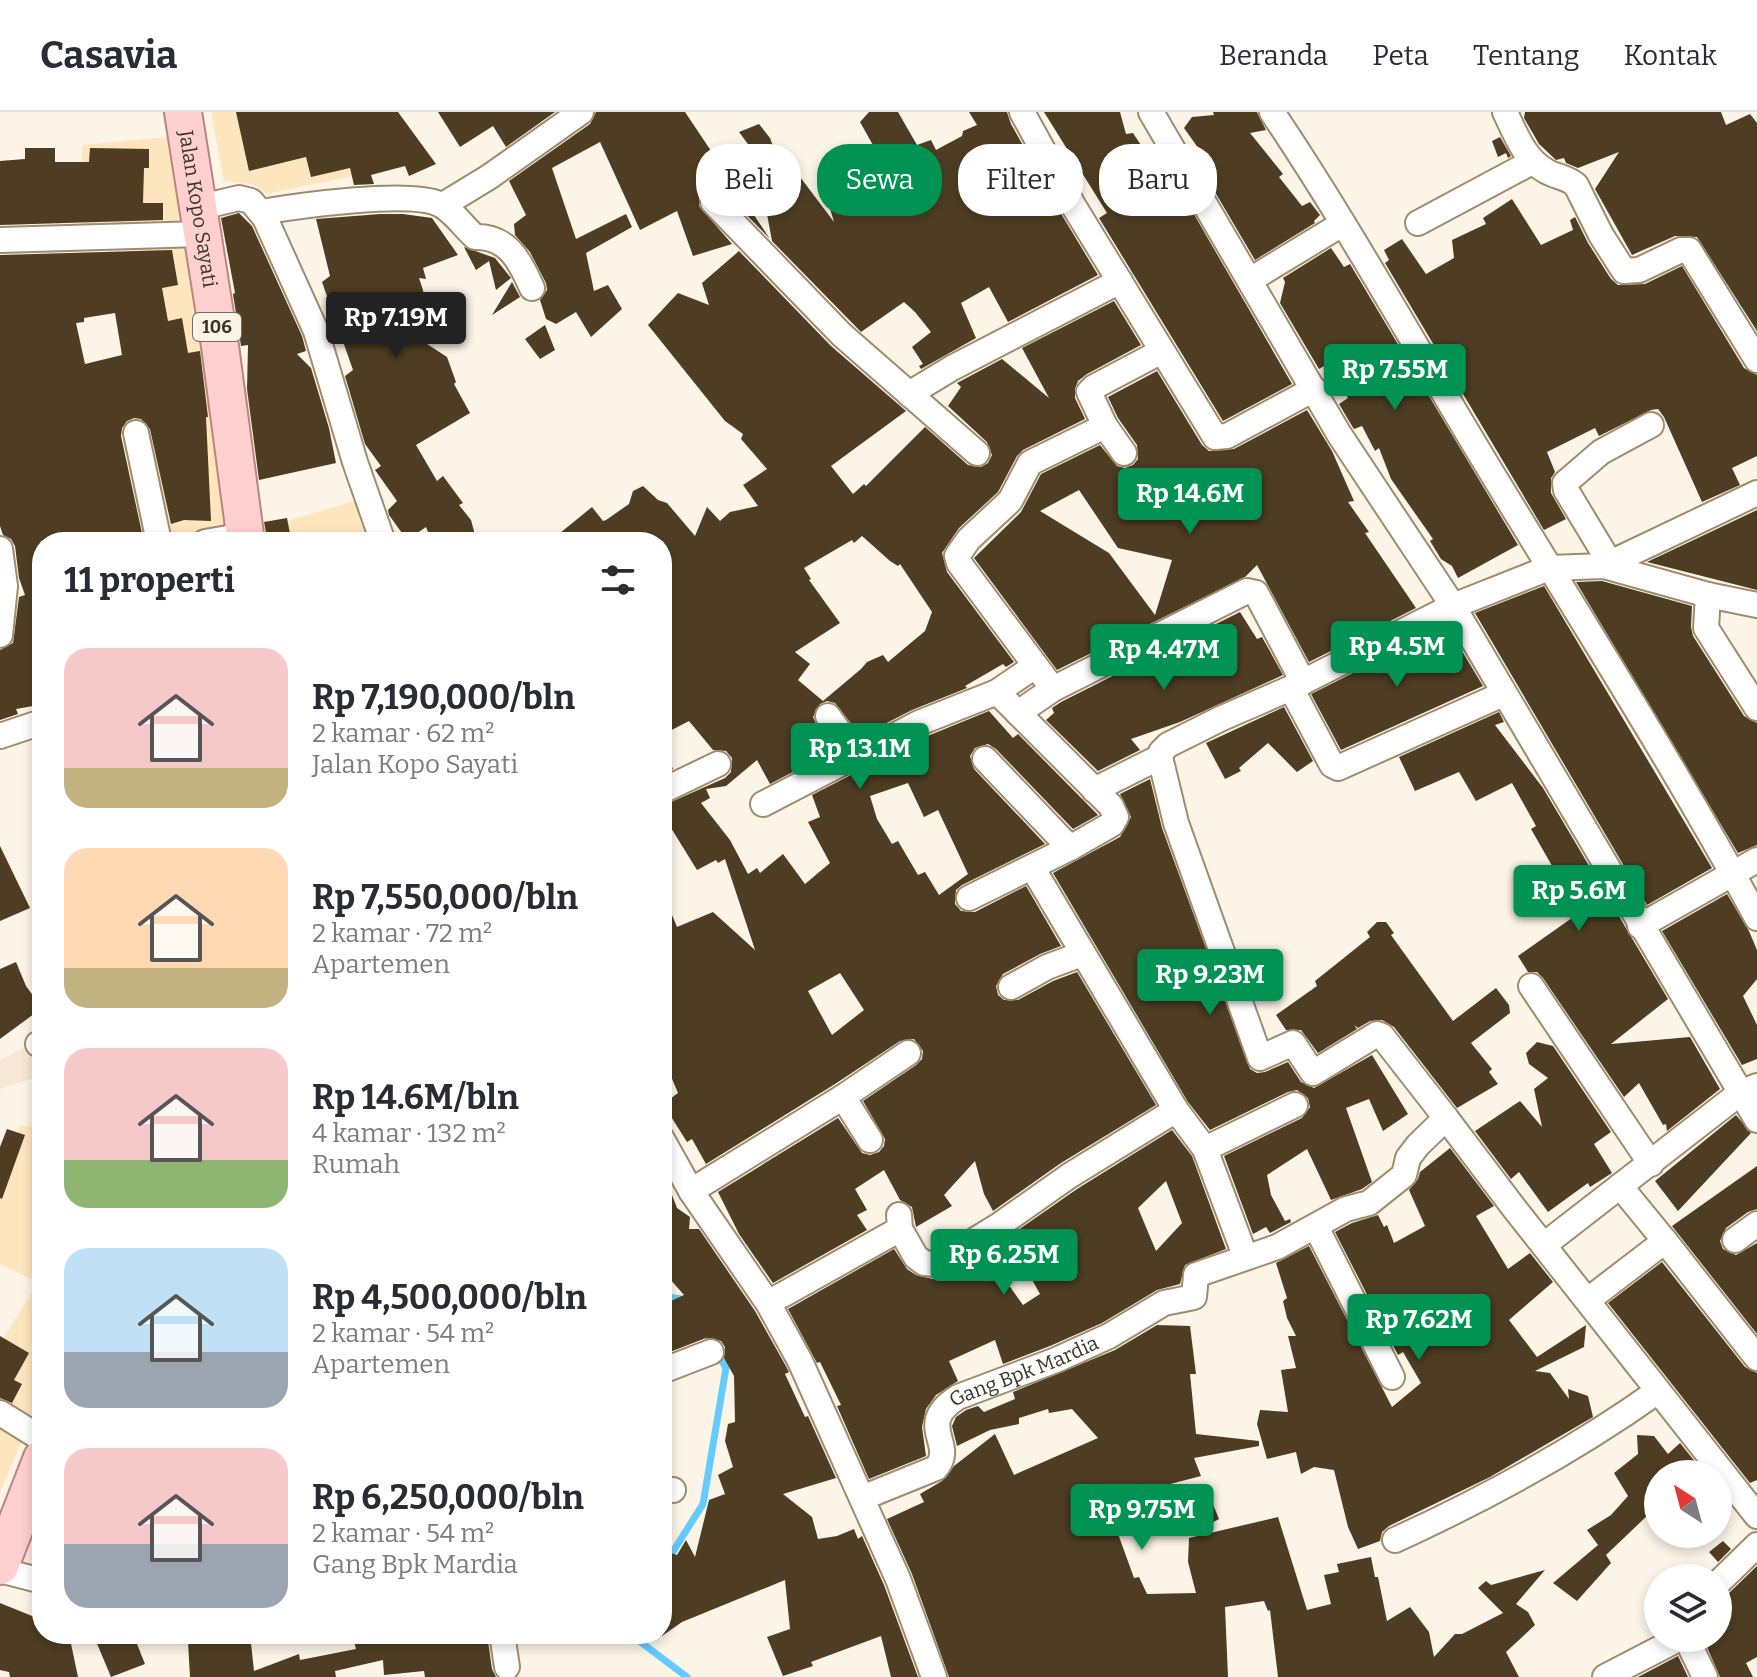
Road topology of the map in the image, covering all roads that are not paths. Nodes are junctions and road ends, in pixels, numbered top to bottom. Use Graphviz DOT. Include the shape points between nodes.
graph roads {
  1 [pos="183,112"];
  2 [pos="581,112"];
  3 [pos="1022,112"];
  4 [pos="1151,112"];
  5 [pos="1272,112"];
  6 [pos="1505,112"];
  7 [pos="1532,162"];
  8 [pos="443,205"];
  9 [pos="261,212"];
  10 [pos="727,216"];
  11 [pos="199,221"];
  12 [pos="1418,223"];
  13 [pos="1342,224"];
  14 [pos="0,240"];
  15 [pos="1250,280"];
  16 [pos="1120,281"];
  17 [pos="532,288"];
  18 [pos="1162,351"];
  19 [pos="1757,360"];
  20 [pos="1314,389"];
  21 [pos="909,394"];
  22 [pos="1651,425"];
  23 [pos="1105,426"];
  24 [pos="136,433"];
  25 [pos="977,453"];
  26 [pos="1124,453"];
  27 [pos="1757,493"];
  28 [pos="157,532"];
  29 [pos="245,532"];
  30 [pos="380,532"];
  31 [pos="0,549"];
  32 [pos="1607,564"];
  33 [pos="1549,568"];
  34 [pos="1708,595"];
  35 [pos="1757,605"];
  36 [pos="1453,606"];
  37 [pos="0,635"];
  38 [pos="1035,666"];
  39 [pos="1297,685"];
  40 [pos="1053,689"];
  41 [pos="997,692"];
  42 [pos="1503,694"];
  43 [pos="1757,708"];
  44 [pos="1018,713"];
  45 [pos="828,716"];
  46 [pos="32,725"];
  47 [pos="0,736"];
  48 [pos="858,757"];
  49 [pos="1160,757"];
  50 [pos="985,759"];
  51 [pos="718,764"];
  52 [pos="672,786"];
  53 [pos="1094,790"];
  54 [pos="763,804"];
  55 [pos="1070,848"];
  56 [pos="1757,860"];
  57 [pos="1032,867"];
  58 [pos="1733,874"];
  59 [pos="969,898"];
  60 [pos="1757,918"];
  61 [pos="1640,926"];
  62 [pos="1082,954"];
  63 [pos="1531,986"];
  64 [pos="1011,987"];
  65 [pos="908,1053"];
  66 [pos="1749,1089"];
  67 [pos="843,1097"];
  68 [pos="1295,1105"];
  69 [pos="1176,1110"];
  70 [pos="1446,1118"];
  71 [pos="1757,1120"];
  72 [pos="870,1140"];
  73 [pos="1205,1149"];
  74 [pos="672,1164"];
  75 [pos="1651,1164"];
  76 [pos="1620,1186"];
  77 [pos="691,1191"];
  78 [pos="1757,1224"];
  79 [pos="1316,1227"];
  80 [pos="1735,1240"];
  81 [pos="1665,1241"];
  82 [pos="1241,1245"];
  83 [pos="1544,1245"];
  84 [pos="1588,1300"];
  85 [pos="768,1303"];
  86 [pos="711,1352"];
  87 [pos="1757,1358"];
  88 [pos="672,1367"];
  89 [pos="1392,1377"];
  90 [pos="1658,1391"];
  91 [pos="0,1413"];
  92 [pos="32,1433"];
  93 [pos="32,1484"];
  94 [pos="862,1498"];
  95 [pos="1757,1516"];
  96 [pos="1395,1540"];
  97 [pos="1757,1545"];
  98 [pos="0,1568"];
  99 [pos="1732,1569"];
  100 [pos="32,1578"];
  101 [pos="504,1644"];
  102 [pos="1655,1652"];
  103 [pos="1691,1652"];
  104 [pos="507,1667"];
  105 [pos="934,1677"];
  106 [pos="1605,1677"];
  107 [pos="1705,1677"];
  1 -- 11 [label="main road, Jalan Kopo Sayati / 106"];
  2 -- 8 [label="street"];
  3 -- 16 [label="street"];
  4 -- 15 [label="street"];
  5 -- 13 [label="street"];
  6 -- 7 [label="street"];
  7 -- 12 [label="street"];
  7 -- 19 [label="street" via="1576,185 1624,271 1689,250"];
  8 -- 9 [label="street" via="423,198 392,199"];
  8 -- 17 [label="street" via="475,237 493,237 508,248"];
  9 -- 11 [label="street" via="239,198"];
  9 -- 30 [label="street" via="316,331"];
  10 -- 21 [label="street" via="842,335"];
  11 -- 14 [label="street"];
  11 -- 29 [label="main road, Jalan Kopo Sayati / 106"];
  13 -- 15 [label="street"];
  13 -- 33 [label="street"];
  15 -- 20 [label="street"];
  16 -- 18 [label="street"];
  16 -- 21 [label="street"];
  18 -- 20 [label="street" via="1218,438"];
  18 -- 23 [label="street" via="1089,392"];
  20 -- 36 [label="street"];
  21 -- 25 [label="street"];
  22 -- 32 [label="street" via="1601,452 1565,483"];
  23 -- 26 [label="street"];
  23 -- 38 [label="street" via="1030,463 1014,494 957,558"];
  24 -- 28 [label="street"];
  27 -- 32 [label="street"];
  31 -- 37 [label="street" via="5,586"];
  32 -- 33 [label="street"];
  32 -- 34 [label="street"];
  33 -- 36 [label="street"];
  33 -- 58 [label="street"];
  34 -- 35 [label="street"];
  34 -- 43 [label="street" via="1706,628"];
  36 -- 39 [label="street"];
  36 -- 42 [label="street"];
  38 -- 40 [label="street"];
  38 -- 41 [label="street"];
  39 -- 40 [label="street" via="1256,593 1247,591"];
  39 -- 42 [label="street" via="1332,765 1338,768"];
  39 -- 49 [label="street" via="1168,745"];
  40 -- 44 [label="street"];
  41 -- 44 [label="street"];
  41 -- 48 [label="street" via="919,723"];
  42 -- 61 [label="street"];
  44 -- 53 [label="street"];
  45 -- 48 [label="street"];
  46 -- 47 [label="street"];
  48 -- 54 [label="street"];
  49 -- 53 [label="street"];
  49 -- 70 [label="street" via="1176,823 1260,1058 1293,1043 1313,1073 1377,1034"];
  50 -- 55 [label="street"];
  51 -- 52 [label="street"];
  53 -- 55 [label="street" via="1114,810 1115,819"];
  55 -- 57 [label="street"];
  56 -- 58 [label="street"];
  57 -- 59 [label="street"];
  57 -- 62 [label="street"];
  58 -- 60 [label="street"];
  58 -- 61 [label="street"];
  61 -- 66 [label="street"];
  62 -- 64 [label="street"];
  62 -- 69 [label="street"];
  63 -- 75 [label="street"];
  65 -- 67 [label="street"];
  66 -- 71 [label="street"];
  66 -- 75 [label="street"];
  67 -- 72 [label="street"];
  67 -- 77 [label="street"];
  68 -- 73 [label="street"];
  69 -- 73 [label="street"];
  69 -- 85 [label="street" via="936,1264 919,1261 900,1222"];
  70 -- 79 [label="street" via="1418,1145 1392,1187"];
  70 -- 83 [label="street"];
  73 -- 82 [label="street"];
  74 -- 77 [label="street"];
  75 -- 76 [label="street"];
  76 -- 81 [label="street"];
  76 -- 83 [label="street"];
  77 -- 85 [label="street"];
  78 -- 80 [label="street"];
  79 -- 89 [label="street"];
  79 -- 94 [label="street, Gang Bpk Mardia" via="1277,1247 1196,1275 1194,1297 1164,1303 1096,1342 958,1397 938,1417 942,1458 936,1468"];
  81 -- 84 [label="street"];
  81 -- 87 [label="street"];
  83 -- 84 [label="street"];
  84 -- 90 [label="street"];
  85 -- 94 [label="street"];
  86 -- 88 [label="street"];
  90 -- 95 [label="street"];
  90 -- 96 [label="street" via="1526,1475"];
  91 -- 92 [label="street"];
  93 -- 98 [label="main road"];
  94 -- 105 [label="street"];
  97 -- 99 [label="street"];
  98 -- 100 [label="street"];
  101 -- 104 [label="street"];
  102 -- 106 [label="street"];
  103 -- 107 [label="street"];
}
